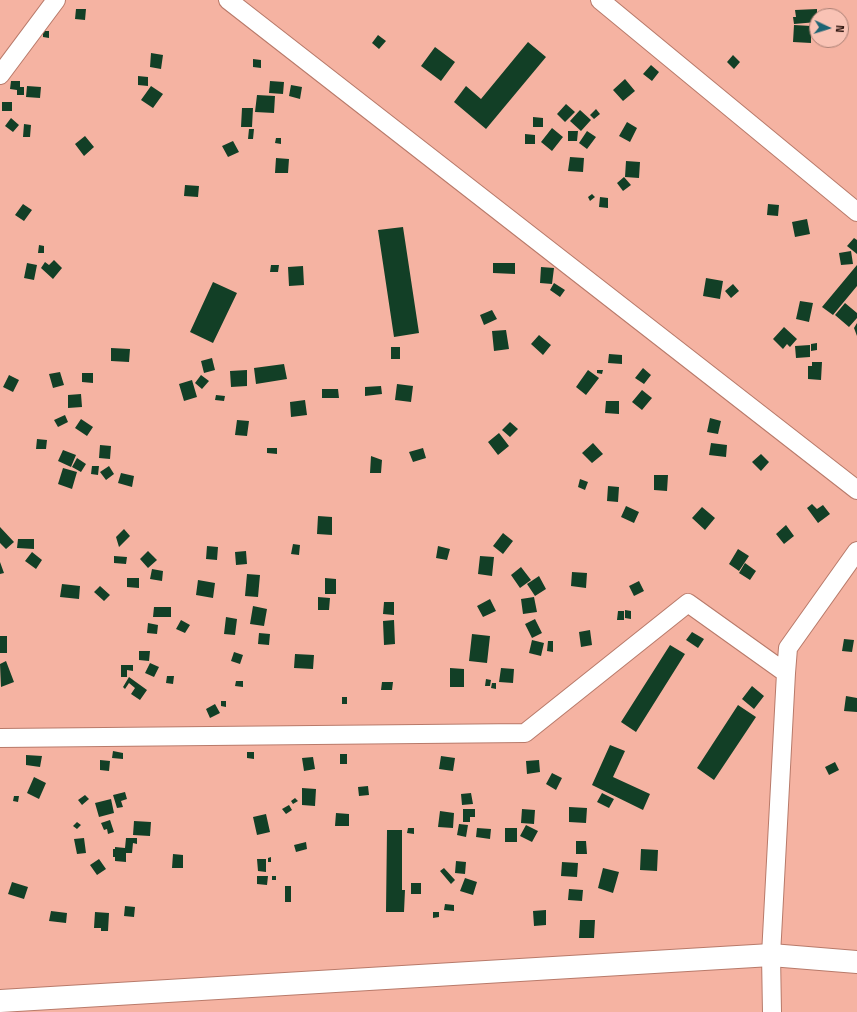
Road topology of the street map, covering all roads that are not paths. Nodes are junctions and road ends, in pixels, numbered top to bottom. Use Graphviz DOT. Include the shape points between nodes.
graph roads {
  1 [pos="56,0"];
  2 [pos="228,0"];
  3 [pos="600,0"];
  4 [pos="0,75"];
  5 [pos="857,212"];
  6 [pos="857,490"];
  7 [pos="857,551"];
  8 [pos="786,673"];
  9 [pos="0,738"];
  10 [pos="771,955"];
  11 [pos="857,962"];
  12 [pos="0,1001"];
  13 [pos="772,1012"];
  1 -- 4 [label="street"];
  2 -- 6 [label="street"];
  3 -- 5 [label="street"];
  7 -- 8 [label="street" via="788,648"];
  8 -- 9 [label="street" via="688,603 525,734"];
  8 -- 10 [label="street"];
  10 -- 11 [label="street"];
  10 -- 12 [label="street"];
  10 -- 13 [label="street"];
}
